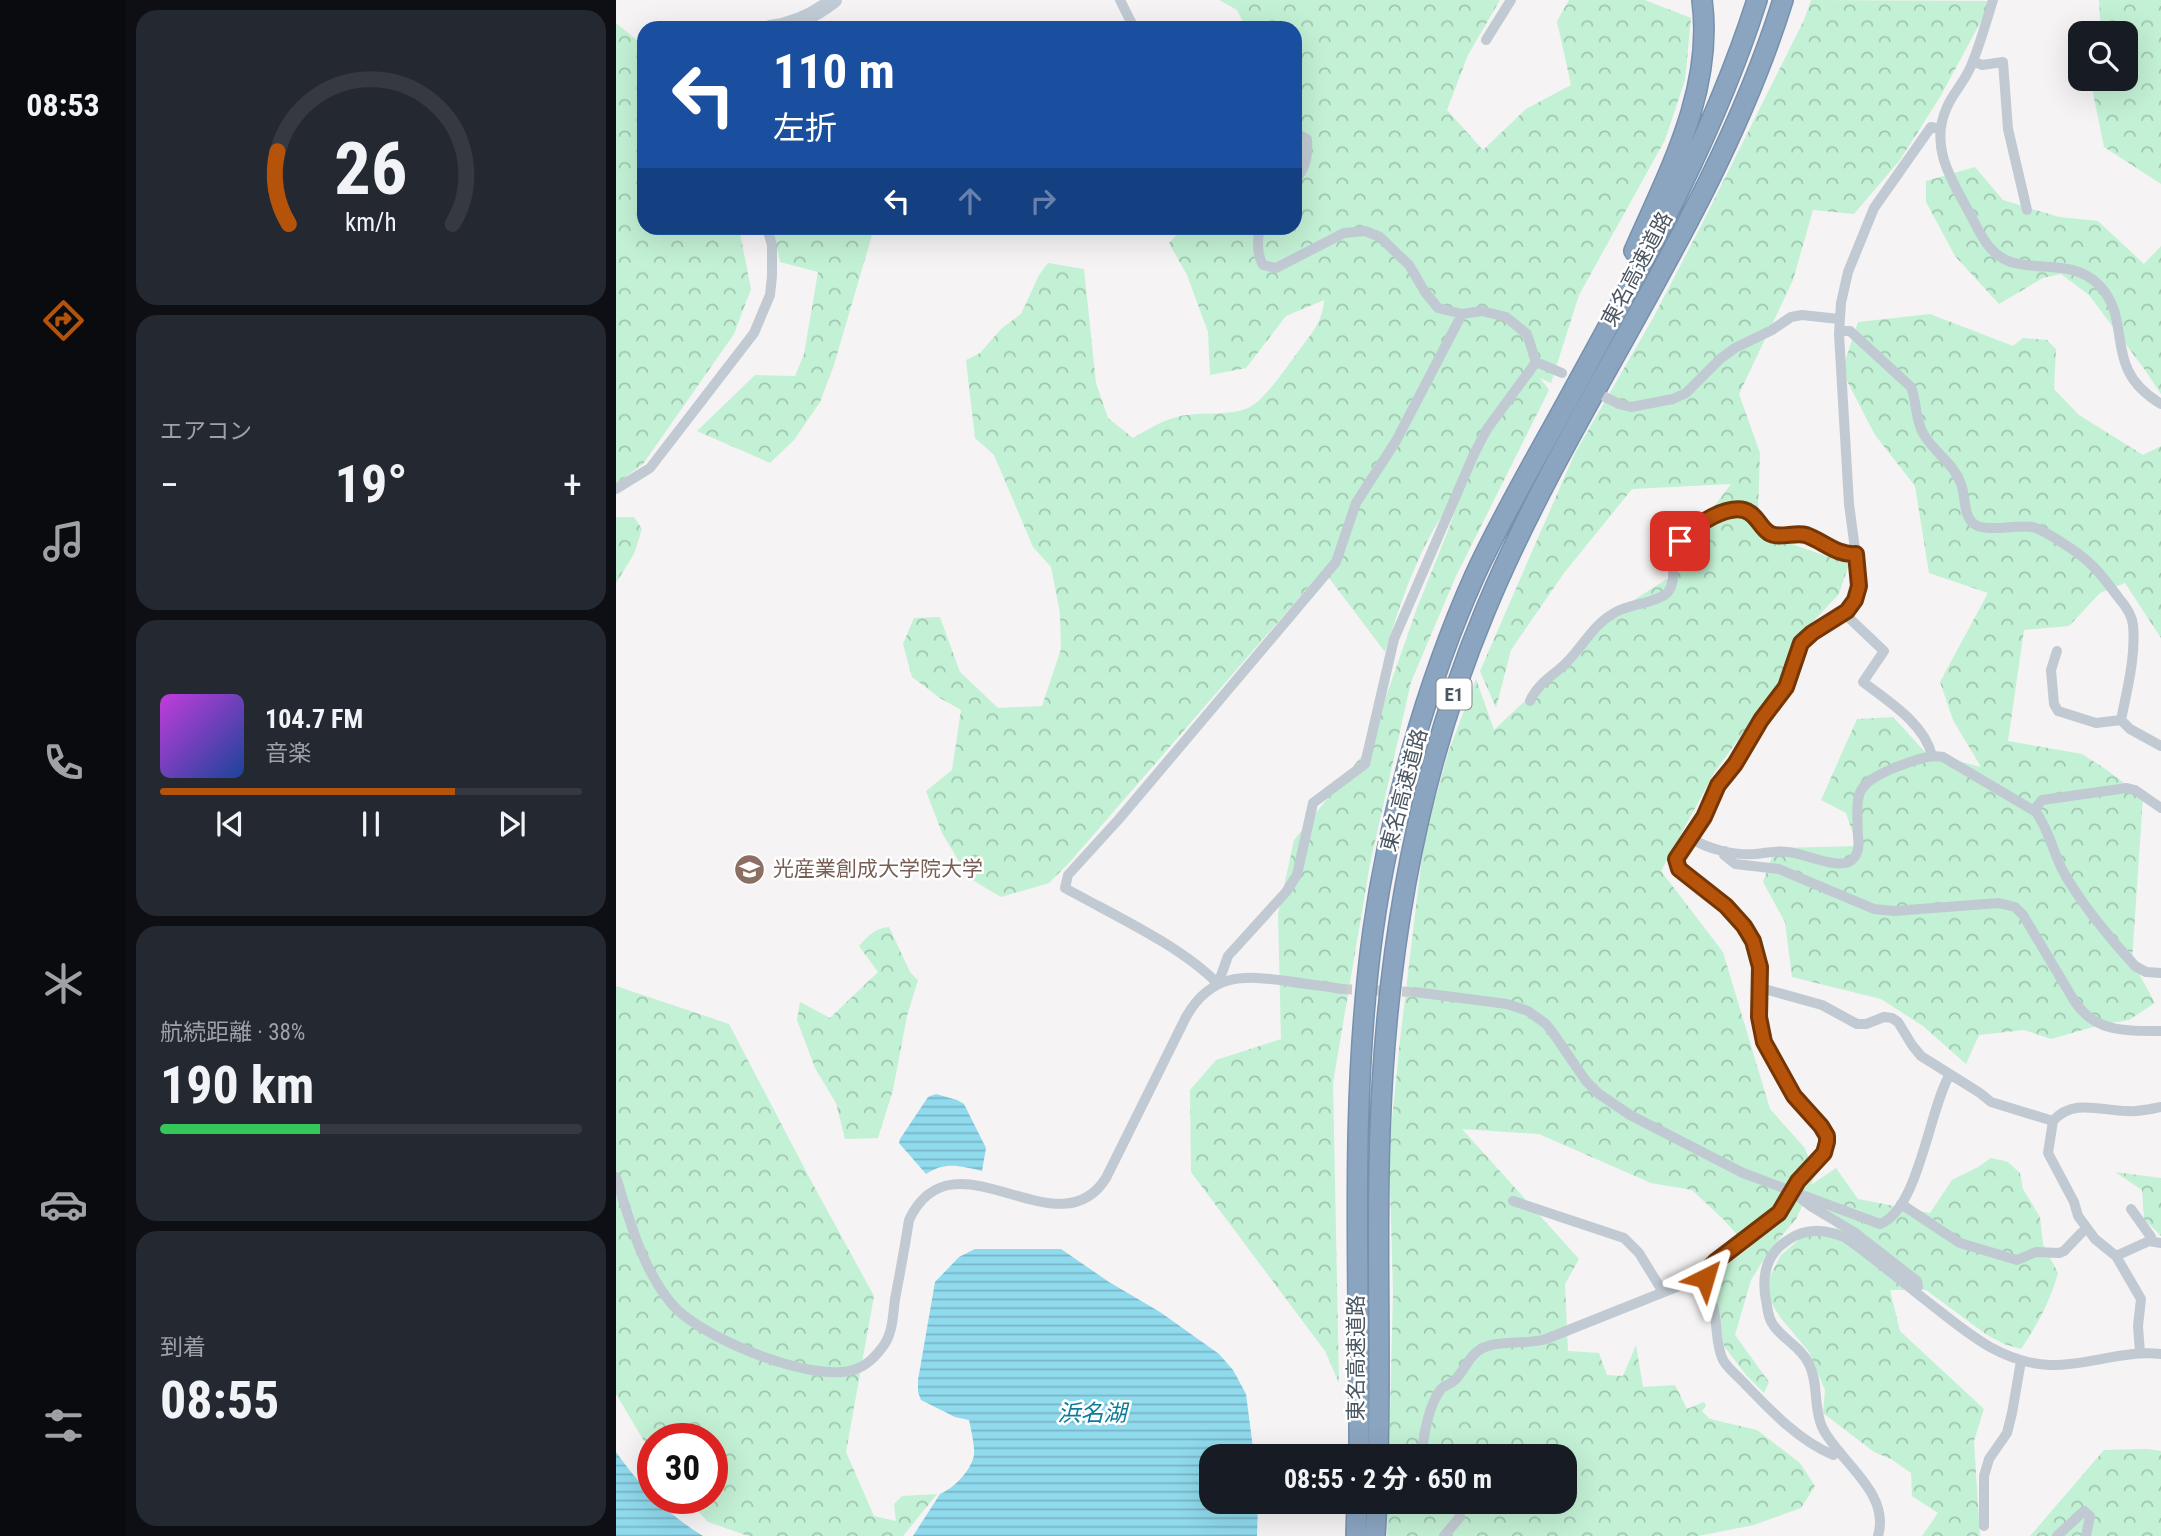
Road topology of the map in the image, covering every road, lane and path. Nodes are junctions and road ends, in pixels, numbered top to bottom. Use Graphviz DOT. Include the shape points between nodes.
graph roads {
  1 [pos="835,0"];
  2 [pos="1120,0"];
  3 [pos="1511,0"];
  4 [pos="1702,0"];
  5 [pos="1757,0"];
  6 [pos="1783,0"];
  7 [pos="1993,0"];
  8 [pos="798,21"];
  9 [pos="1130,21"];
  10 [pos="1486,40"];
  11 [pos="1973,61"];
  12 [pos="1940,129"];
  13 [pos="1302,136"];
  14 [pos="1302,173"];
  15 [pos="2027,210"];
  16 [pos="769,235"];
  17 [pos="1258,235"];
  18 [pos="1462,314"];
  19 [pos="1839,318"];
  20 [pos="1839,331"];
  21 [pos="1536,362"];
  22 [pos="1562,373"];
  23 [pos="1572,393"];
  24 [pos="1605,397"];
  25 [pos="2161,404"];
  26 [pos="616,489"];
  27 [pos="1856,554"];
  28 [pos="1844,613"];
  29 [pos="2057,650"];
  30 [pos="1530,701"];
  31 [pos="2121,720"];
  32 [pos="2161,746"];
  33 [pos="1932,757"];
  34 [pos="2161,808"];
  35 [pos="2034,810"];
  36 [pos="1689,837"];
  37 [pos="1725,851"];
  38 [pos="2161,973"];
  39 [pos="1218,984"];
  40 [pos="1342,989"];
  41 [pos="1760,990"];
  42 [pos="1415,992"];
  43 [pos="2161,1031"];
  44 [pos="1950,1074"];
  45 [pos="2161,1107"];
  46 [pos="2053,1121"];
  47 [pos="616,1177"];
  48 [pos="1792,1191"];
  49 [pos="1513,1201"];
  50 [pos="1901,1204"];
  51 [pos="2131,1209"];
  52 [pos="2086,1228"];
  53 [pos="2156,1242"];
  54 [pos="2116,1256"];
  55 [pos="1705,1278"];
  56 [pos="1663,1292"];
  57 [pos="1914,1292"];
  58 [pos="2140,1353"];
  59 [pos="2161,1354"];
  60 [pos="2021,1361"];
  61 [pos="1359,1444"];
  62 [pos="1378,1444"];
  63 [pos="1423,1444"];
  64 [pos="1839,1451"];
  65 [pos="1357,1514"];
  66 [pos="1376,1514"];
  67 [pos="1460,1514"];
  68 [pos="1984,1526"];
  69 [pos="1356,1536"];
  70 [pos="1375,1536"];
  71 [pos="1444,1536"];
  72 [pos="1878,1536"];
  73 [pos="2057,1536"];
  74 [pos="2086,1536"];
  1 -- 8 [label="street"];
  2 -- 9 [label="street"];
  3 -- 10 [label="street"];
  4 -- 23 [label="highway" via="1703,68 1689,121"];
  5 -- 23 [label="highway, 東名高速道路 / E1" via="1685,179"];
  6 -- 62 [label="highway, 東名高速道路 / E1" via="1724,150 1504,568 1484,612 1428,777 1397,923 1384,1054"];
  7 -- 11 [label="street"];
  11 -- 12 [label="street"];
  11 -- 15 [label="street" via="1982,65 2003,62 2008,129"];
  12 -- 19 [label="street" via="1931,127 1874,208 1848,272"];
  12 -- 25 [label="street" via="1943,162 1987,246 2008,261 2073,269 2095,282 2114,311 2127,371"];
  13 -- 14 [label="street" via="1307,139 1308,156"];
  16 -- 26 [label="street" via="770,295 754,333 650,468"];
  17 -- 18 [label="street" via="1259,258 1263,265 1276,268 1344,233 1365,231 1380,237 1409,265 1438,308"];
  18 -- 21 [label="street" via="1482,311 1506,317 1527,334"];
  18 -- 39 [label="street" via="1396,441 1356,503 1336,562 1068,875 1065,888 1172,948"];
  19 -- 20 [label="street"];
  19 -- 24 [label="street" via="1791,317 1727,353 1680,397 1631,407"];
  20 -- 27 [label="street" via="1849,513"];
  20 -- 31 [label="street" via="1850,331 1910,387 1922,433 1957,475 1971,521 1983,527 2030,527 2048,534 2092,563 2127,608 2133,631"];
  21 -- 22 [label="street"];
  21 -- 39 [label="street" via="1474,454 1399,626 1365,764 1313,803 1297,875 1228,956"];
  23 -- 61 [label="highway, 東名高速道路 / E1" via="1475,576 1438,670 1390,838 1373,930 1360,1091"];
  27 -- 28 [label="street" via="1858,593"];
  27 -- 30 [label="street" via="1847,555 1802,534 1772,535 1747,511 1728,510 1680,541 1672,584 1665,594 1605,618 1567,662 1541,683"];
  28 -- 33 [label="street" via="1884,651 1863,682 1909,718"];
  28 -- 36 [label="street" via="1801,643 1786,687 1718,785"];
  29 -- 31 [label="street" via="2051,670 2057,710 2096,723"];
  31 -- 32 [label="street"];
  33 -- 35 [label="street" via="1950,760"];
  33 -- 37 [label="street" via="1865,783 1857,798 1858,850 1846,864 1790,852 1746,855"];
  34 -- 35 [label="street" via="2127,788 2042,800"];
  35 -- 38 [label="street" via="2079,896 2135,966"];
  36 -- 37 [label="street"];
  36 -- 41 [label="street" via="1677,855 1677,866 1726,906 1749,934 1759,958"];
  37 -- 43 [label="street" via="1730,862 1779,869 1874,909 2010,904 2023,915 2085,1015 2113,1029"];
  39 -- 40 [label="street" via="1247,976"];
  39 -- 47 [label="street" via="1191,1009 1106,1178 1090,1196 1061,1205 951,1184 938,1187 917,1204 909,1220 889,1337 872,1360 855,1370 801,1369 764,1357 704,1329 674,1307 643,1258"];
  41 -- 44 [label="street" via="1815,1002 1857,1024 1892,1018 1921,1056"];
  41 -- 48 [label="street" via="1759,1025 1764,1042 1794,1096 1827,1136 1824,1153"];
  42 -- 48 [label="street" via="1528,1011 1546,1024 1586,1081 1614,1105 1732,1167"];
  44 -- 46 [label="street" via="1995,1104"];
  44 -- 50 [label="street" via="1912,1185"];
  45 -- 46 [label="street" via="2126,1111 2076,1107"];
  46 -- 52 [label="street" via="2048,1153"];
  48 -- 50 [label="street" via="1880,1224"];
  48 -- 55 [label="street" via="1779,1213 1715,1262"];
  48 -- 57 [label="street" via="1917,1281"];
  49 -- 56 [label="street" via="1623,1238 1639,1253"];
  50 -- 52 [label="street" via="1964,1245 2017,1261 2039,1252 2064,1251"];
  51 -- 53 [label="street"];
  52 -- 54 [label="street"];
  53 -- 54 [label="street"];
  54 -- 58 [label="street" via="2141,1299"];
  55 -- 56 [label="street"];
  55 -- 64 [label="street" via="1726,1364 1787,1426 1822,1450 1833,1455"];
  56 -- 63 [label="street" via="1546,1339 1482,1348 1455,1381 1442,1388 1426,1422"];
  57 -- 60 [label="street" via="1983,1344"];
  57 -- 64 [label="street" via="1852,1242 1826,1231 1792,1237 1769,1261 1763,1285 1769,1317 1809,1363 1821,1424"];
  58 -- 59 [label="street"];
  58 -- 60 [label="street" via="2064,1365"];
  60 -- 68 [label="street" via="2007,1433 1989,1459 1984,1476"];
  64 -- 72 [label="street" via="1874,1498"];
  65 -- 69 [label="highway"];
  66 -- 70 [label="highway"];
  67 -- 71 [label="street"];
  73 -- 74 [label="street" via="2084,1511 2090,1516"];
}
